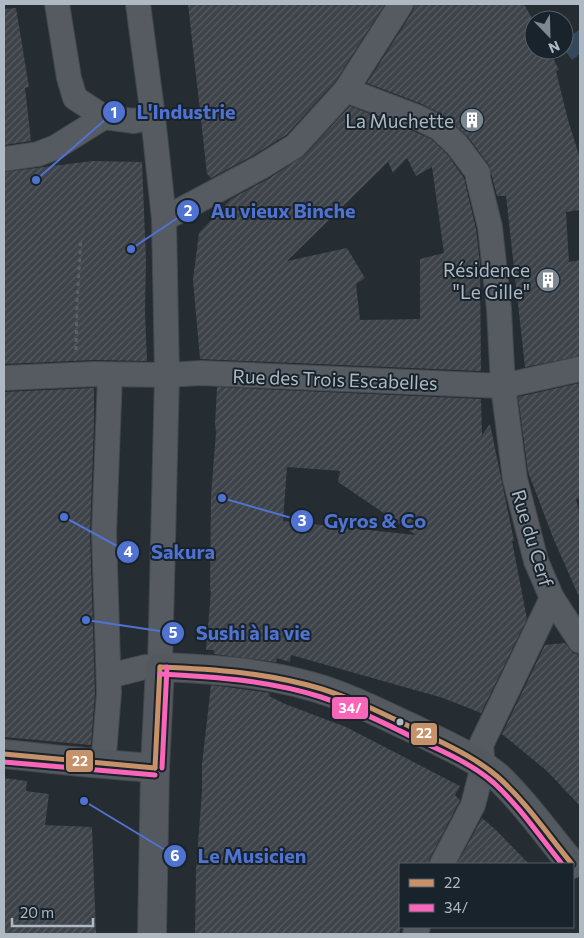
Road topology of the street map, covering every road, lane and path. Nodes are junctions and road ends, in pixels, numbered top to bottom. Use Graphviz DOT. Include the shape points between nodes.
graph roads {
  1 [pos="57,4"];
  2 [pos="138,4"];
  3 [pos="401,4"];
  4 [pos="346,90"];
  5 [pos="104,117"];
  6 [pos="153,117"];
  7 [pos="4,159"];
  8 [pos="164,219"];
  9 [pos="81,238"];
  10 [pos="580,369"];
  11 [pos="77,375"];
  12 [pos="110,375"];
  13 [pos="166,375"];
  14 [pos="4,378"];
  15 [pos="503,386"];
  16 [pos="552,598"];
  17 [pos="580,641"];
  18 [pos="160,667"];
  19 [pos="108,676"];
  20 [pos="4,754"];
  21 [pos="104,754"];
  22 [pos="483,766"];
  23 [pos="154,768"];
  24 [pos="443,863"];
  25 [pos="570,863"];
  26 [pos="152,934"];
  1 -- 5 [label="street" via="75,98"];
  2 -- 6 [label="street"];
  3 -- 4 [label="street"];
  4 -- 8 [label="street" via="295,146"];
  4 -- 15 [label="street, Rue du Cerf" via="439,128 478,173 490,226"];
  5 -- 6 [label="street" via="134,121"];
  5 -- 7 [label="street" via="56,148"];
  6 -- 8 [label="street"];
  8 -- 13 [label="street"];
  9 -- 11 [label="path"];
  10 -- 15 [label="street, Rue des Trois Escabelles"];
  11 -- 12 [label="street, Rue des Trois Escabelles"];
  11 -- 14 [label="street, Rue des Trois Escabelles"];
  12 -- 13 [label="street, Rue des Trois Escabelles"];
  12 -- 19 [label="street" via="104,533"];
  13 -- 15 [label="street, Rue des Trois Escabelles" via="201,373"];
  13 -- 18 [label="street"];
  15 -- 16 [label="street, Rue du Cerf" via="515,479 536,561"];
  16 -- 17 [label="street"];
  16 -- 22 [label="street, Rue du Cerf" via="481,745"];
  18 -- 19 [label="street" via="145,667"];
  18 -- 22 [label="main road" via="253,674 311,686 369,708 458,750"];
  18 -- 23 [label="main road"];
  19 -- 21 [label="street"];
  20 -- 23 [label="main road" via="104,766"];
  22 -- 24 [label="street, Rue du Cerf" via="473,805"];
  22 -- 25 [label="main road" via="512,791"];
  23 -- 26 [label="main road"];
}
